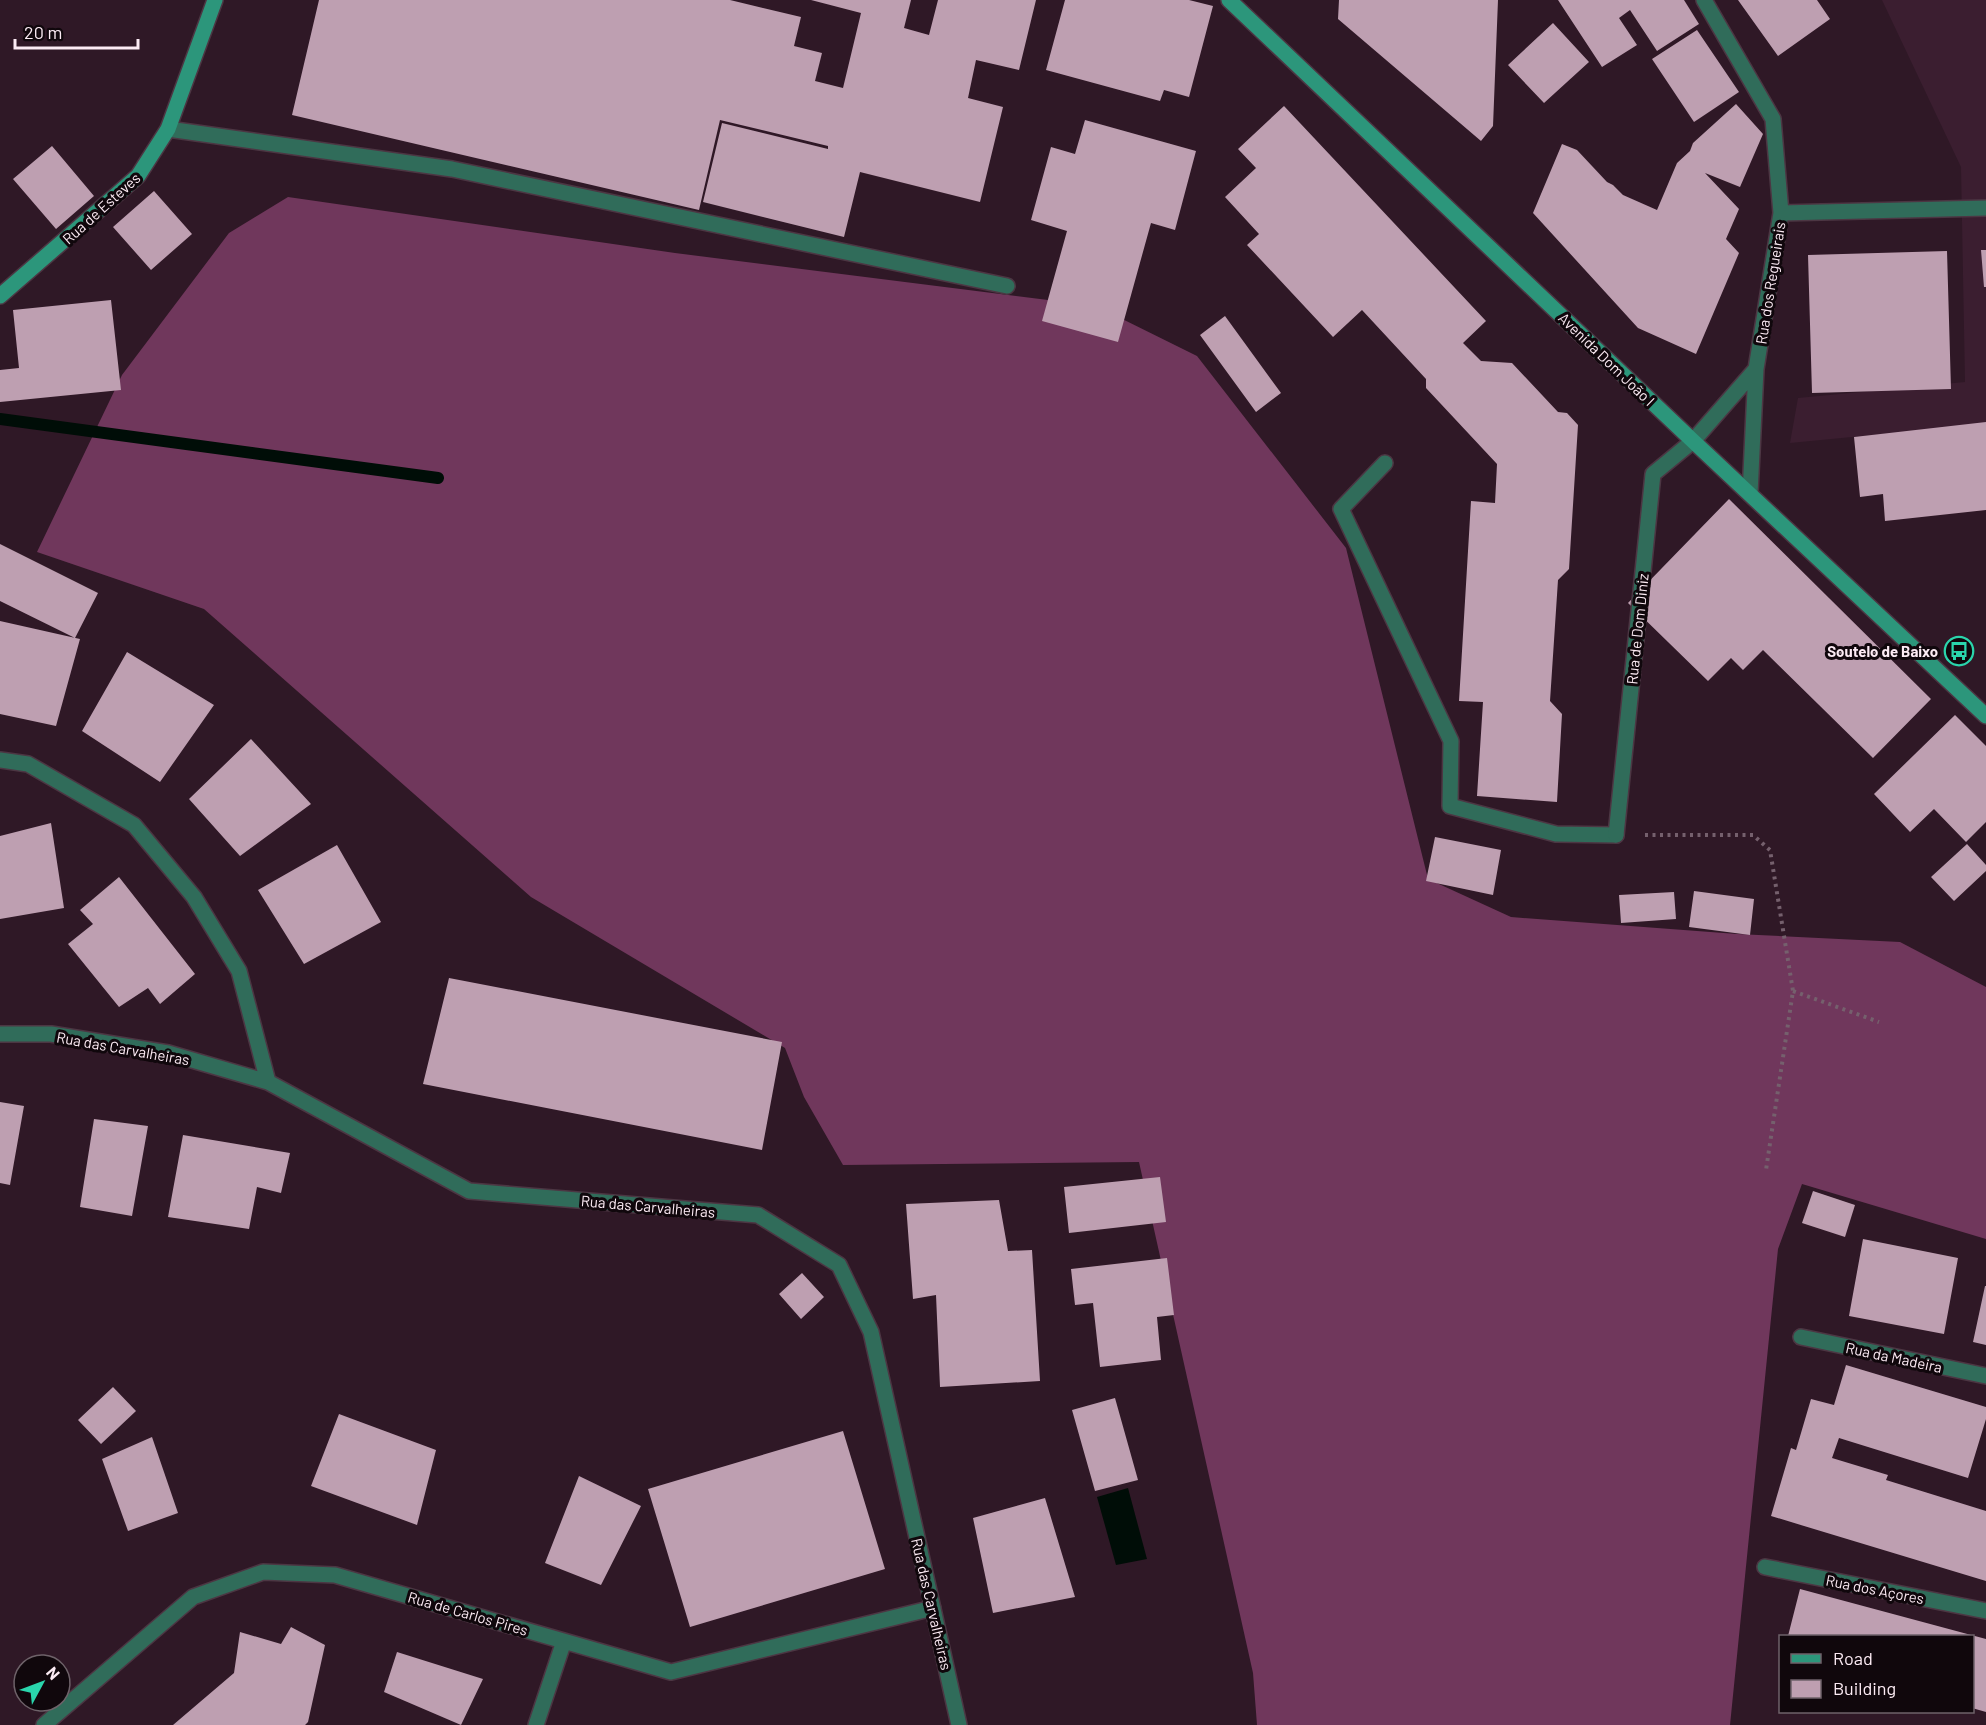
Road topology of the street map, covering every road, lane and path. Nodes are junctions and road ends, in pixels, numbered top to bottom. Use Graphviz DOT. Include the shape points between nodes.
graph roads {
  1 [pos="215,0"];
  2 [pos="1229,0"];
  3 [pos="1704,0"];
  4 [pos="168,129"];
  5 [pos="1986,208"];
  6 [pos="1781,213"];
  7 [pos="1007,286"];
  8 [pos="0,296"];
  9 [pos="1756,369"];
  10 [pos="1693,441"];
  11 [pos="1385,463"];
  12 [pos="1750,494"];
  13 [pos="1986,716"];
  14 [pos="0,760"];
  15 [pos="1616,835"];
  16 [pos="1793,991"];
  17 [pos="1879,1022"];
  18 [pos="0,1034"];
  19 [pos="268,1082"];
  20 [pos="1766,1170"];
  21 [pos="1801,1337"];
  22 [pos="1986,1376"];
  23 [pos="1765,1567"];
  24 [pos="933,1608"];
  25 [pos="1986,1611"];
  26 [pos="564,1641"];
  27 [pos="44,1725"];
  28 [pos="536,1725"];
  29 [pos="959,1725"];
  1 -- 4 [label="street, Rua de Esteves"];
  2 -- 10 [label="street, Avenida Dom João I"];
  3 -- 6 [label="street, Rua dos Regueirais" via="1773,118"];
  4 -- 7 [label="street" via="452,169"];
  4 -- 8 [label="street, Rua de Esteves" via="138,176"];
  5 -- 6 [label="street"];
  6 -- 9 [label="street, Rua dos Regueirais"];
  9 -- 10 [label="street"];
  9 -- 12 [label="street, Rua dos Regueirais"];
  10 -- 12 [label="street, Avenida Dom João I"];
  10 -- 15 [label="street, Rua de Dom Diniz" via="1653,474"];
  11 -- 15 [label="street" via="1341,509 1451,741 1450,806 1556,834"];
  12 -- 13 [label="street, Avenida Dom João I"];
  14 -- 19 [label="street" via="28,764 134,825 194,897 239,971"];
  15 -- 16 [label="path" via="1753,835 1770,850"];
  16 -- 17 [label="path"];
  16 -- 20 [label="path"];
  18 -- 19 [label="street, Rua das Carvalheiras" via="51,1034 168,1053"];
  19 -- 24 [label="street, Rua das Carvalheiras" via="469,1191 758,1215 839,1265 871,1332"];
  21 -- 22 [label="street, Rua da Madeira"];
  23 -- 25 [label="street, Rua dos Açores"];
  24 -- 26 [label="street, Rua de Carlos Pires" via="671,1672"];
  24 -- 29 [label="street, Rua das Carvalheiras"];
  26 -- 27 [label="street, Rua de Carlos Pires" via="334,1575 264,1572 193,1597"];
  26 -- 28 [label="street"];
}
